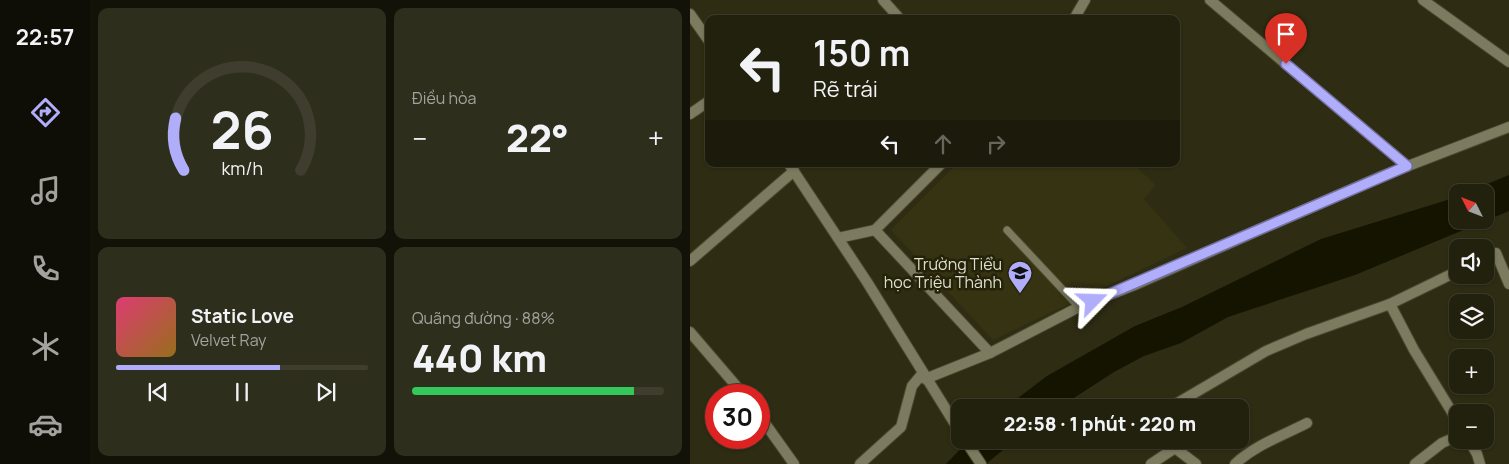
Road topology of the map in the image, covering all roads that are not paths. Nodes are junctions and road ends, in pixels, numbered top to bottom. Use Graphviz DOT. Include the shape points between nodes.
graph roads {
  1 [pos="883,0"];
  2 [pos="1085,0"];
  3 [pos="1210,0"];
  4 [pos="1423,0"];
  5 [pos="690,14"];
  6 [pos="896,15"];
  7 [pos="1076,15"];
  8 [pos="705,35"];
  9 [pos="1509,62"];
  10 [pos="705,104"];
  11 [pos="690,114"];
  12 [pos="1509,127"];
  13 [pos="1407,166"];
  14 [pos="938,167"];
  15 [pos="792,168"];
  16 [pos="875,230"];
  17 [pos="1007,230"];
  18 [pos="838,238"];
  19 [pos="1494,254"];
  20 [pos="690,261"];
  21 [pos="1449,276"];
  22 [pos="1509,284"];
  23 [pos="1390,304"];
  24 [pos="1079,307"];
  25 [pos="690,332"];
  26 [pos="990,353"];
  27 [pos="924,376"];
  28 [pos="735,384"];
  29 [pos="1185,399"];
  30 [pos="1449,407"];
  31 [pos="951,418"];
  32 [pos="1307,423"];
  33 [pos="770,430"];
  34 [pos="1449,440"];
  35 [pos="971,449"];
  36 [pos="1167,449"];
  37 [pos="1178,449"];
  38 [pos="1474,449"];
  39 [pos="794,464"];
  40 [pos="860,464"];
  41 [pos="981,464"];
  42 [pos="1151,464"];
  43 [pos="1196,464"];
  44 [pos="1235,464"];
  45 [pos="1415,464"];
  46 [pos="1480,464"];
  1 -- 6 [label="street"];
  2 -- 7 [label="street"];
  3 -- 13 [label="street"];
  4 -- 9 [label="street"];
  5 -- 8 [label="street"];
  10 -- 11 [label="street"];
  12 -- 13 [label="street"];
  13 -- 24 [label="street"];
  14 -- 16 [label="street"];
  15 -- 18 [label="street"];
  15 -- 20 [label="street"];
  16 -- 18 [label="street"];
  16 -- 26 [label="street"];
  17 -- 24 [label="lane"];
  18 -- 27 [label="street"];
  19 -- 22 [label="street"];
  21 -- 23 [label="street"];
  23 -- 29 [label="street" via="1266,351"];
  23 -- 30 [label="street"];
  24 -- 26 [label="street"];
  25 -- 28 [label="street"];
  26 -- 27 [label="street"];
  27 -- 31 [label="street"];
  27 -- 40 [label="street" via="912,386 901,427"];
  32 -- 44 [label="street" via="1258,446"];
  33 -- 39 [label="street"];
  34 -- 45 [label="street"];
  35 -- 41 [label="street"];
  36 -- 42 [label="street"];
  37 -- 43 [label="street"];
  38 -- 46 [label="street"];
}
